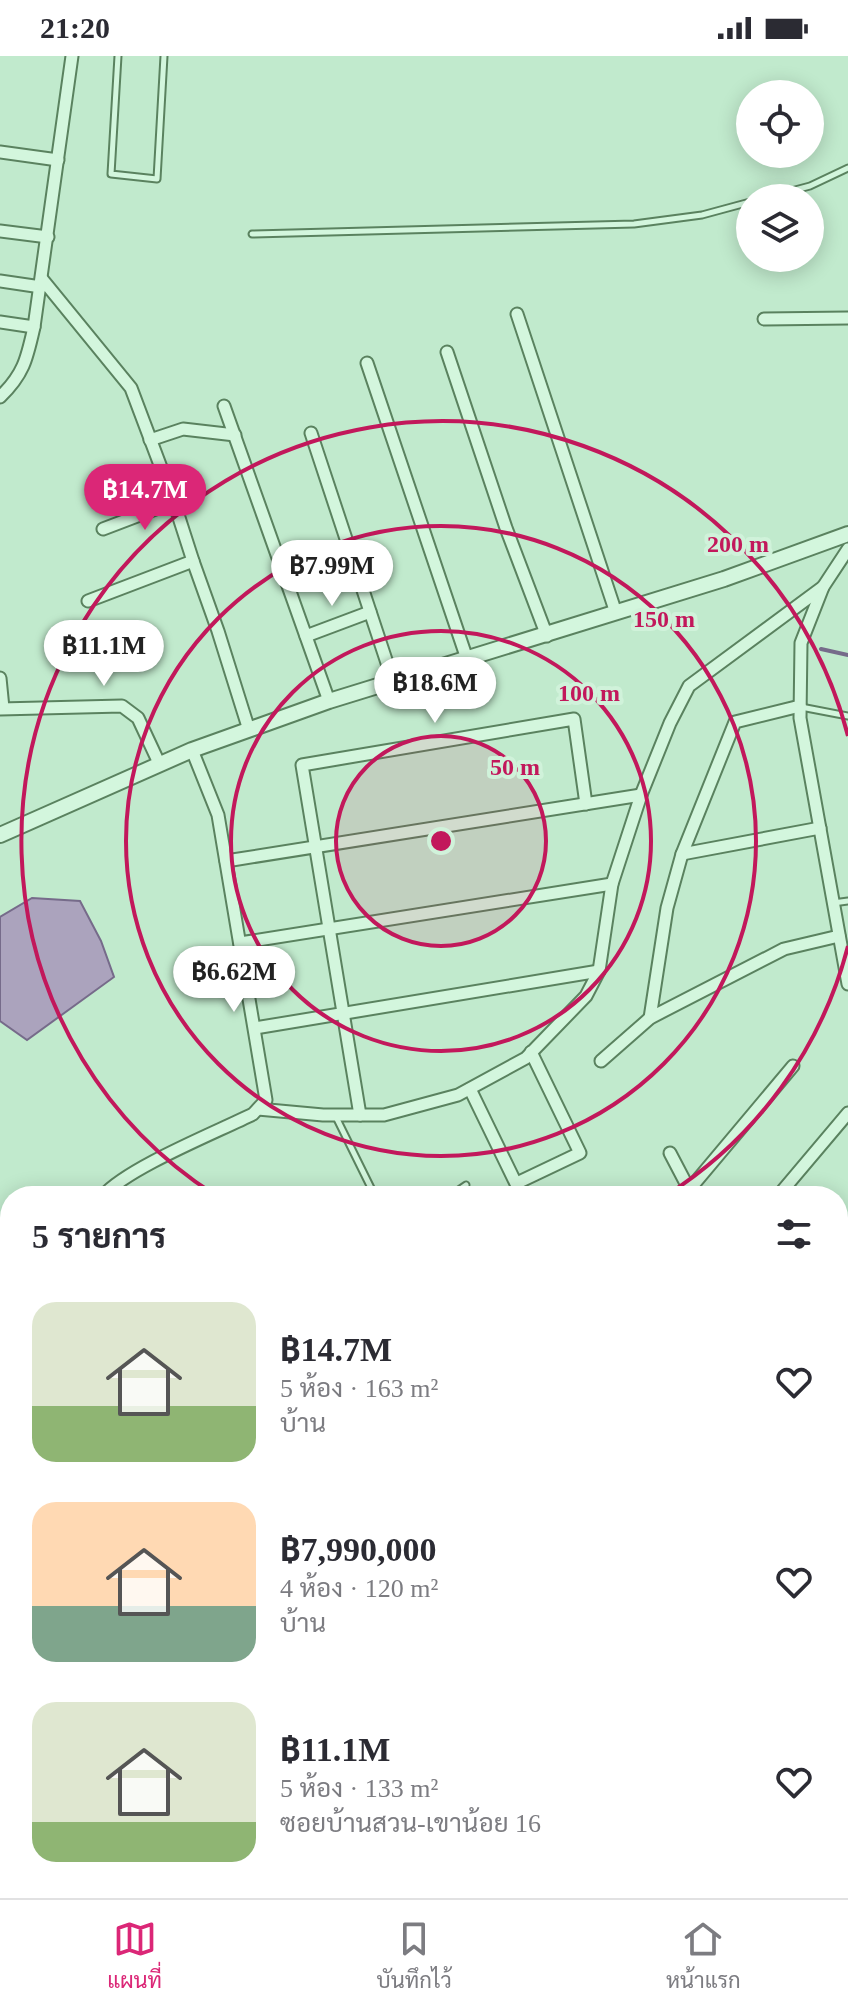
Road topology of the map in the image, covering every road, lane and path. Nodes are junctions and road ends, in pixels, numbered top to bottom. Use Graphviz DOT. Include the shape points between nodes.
graph roads {
  1 [pos="72,56"];
  2 [pos="118,56"];
  3 [pos="164,56"];
  4 [pos="0,152"];
  5 [pos="58,160"];
  6 [pos="848,168"];
  7 [pos="814,184"];
  8 [pos="736,206"];
  9 [pos="0,231"];
  10 [pos="252,234"];
  11 [pos="48,237"];
  12 [pos="0,281"];
  13 [pos="42,283"];
  14 [pos="517,314"];
  15 [pos="848,318"];
  16 [pos="764,319"];
  17 [pos="0,322"];
  18 [pos="34,327"];
  19 [pos="447,352"];
  20 [pos="367,363"];
  21 [pos="0,397"];
  22 [pos="224,406"];
  23 [pos="311,433"];
  24 [pos="235,435"];
  25 [pos="150,440"];
  26 [pos="174,502"];
  27 [pos="103,529"];
  28 [pos="848,534"];
  29 [pos="848,549"];
  30 [pos="193,561"];
  31 [pos="823,587"];
  32 [pos="88,601"];
  33 [pos="370,612"];
  34 [pos="616,613"];
  35 [pos="306,636"];
  36 [pos="547,636"];
  37 [pos="467,659"];
  38 [pos="0,678"];
  39 [pos="393,681"];
  40 [pos="329,701"];
  41 [pos="800,706"];
  42 [pos="1,708"];
  43 [pos="848,716"];
  44 [pos="249,730"];
  45 [pos="192,750"];
  46 [pos="159,763"];
  47 [pos="641,795"];
  48 [pos="586,804"];
  49 [pos="820,828"];
  50 [pos="0,835"];
  51 [pos="316,847"];
  52 [pos="682,854"];
  53 [pos="226,861"];
  54 [pos="612,884"];
  55 [pos="848,901"];
  56 [pos="833,903"];
  57 [pos="330,929"];
  58 [pos="839,936"];
  59 [pos="240,943"];
  60 [pos="599,971"];
  61 [pos="848,984"];
  62 [pos="344,1013"];
  63 [pos="650,1018"];
  64 [pos="255,1028"];
  65 [pos="531,1052"];
  66 [pos="601,1061"];
  67 [pos="793,1066"];
  68 [pos="470,1089"];
  69 [pos="258,1109"];
  70 [pos="848,1113"];
  71 [pos="335,1115"];
  72 [pos="360,1115"];
  73 [pos="670,1153"];
  74 [pos="517,1183"];
  75 [pos="113,1186"];
  76 [pos="370,1186"];
  77 [pos="518,1186"];
  78 [pos="687,1186"];
  79 [pos="697,1186"];
  80 [pos="786,1186"];
  1 -- 5 [label="street"];
  2 -- 3 [label="lane" via="111,174 157,179"];
  4 -- 5 [label="street"];
  5 -- 11 [label="street"];
  6 -- 7 [label="lane"];
  8 -- 10 [label="lane" via="634,224"];
  9 -- 11 [label="street"];
  11 -- 13 [label="street"];
  12 -- 13 [label="street"];
  13 -- 18 [label="street"];
  13 -- 25 [label="street" via="131,388"];
  14 -- 34 [label="street"];
  15 -- 16 [label="street"];
  17 -- 18 [label="street"];
  18 -- 21 [label="street" via="25,365"];
  19 -- 36 [label="street"];
  20 -- 37 [label="street"];
  22 -- 24 [label="street"];
  23 -- 33 [label="street"];
  24 -- 25 [label="street" via="183,429"];
  24 -- 35 [label="street"];
  25 -- 26 [label="street"];
  26 -- 27 [label="street"];
  26 -- 30 [label="street"];
  28 -- 34 [label="street"];
  29 -- 31 [label="street"];
  30 -- 32 [label="street"];
  30 -- 44 [label="street"];
  31 -- 41 [label="street" via="801,643"];
  31 -- 47 [label="street" via="689,686"];
  33 -- 35 [label="street"];
  33 -- 39 [label="street"];
  34 -- 36 [label="street"];
  35 -- 40 [label="street"];
  36 -- 37 [label="street"];
  37 -- 39 [label="street"];
  38 -- 42 [label="street"];
  39 -- 40 [label="street"];
  40 -- 44 [label="street"];
  41 -- 43 [label="lane"];
  41 -- 49 [label="street"];
  41 -- 52 [label="street" via="735,722"];
  42 -- 46 [label="street" via="122,706 138,718"];
  44 -- 45 [label="street"];
  45 -- 46 [label="street"];
  45 -- 53 [label="street" via="218,815"];
  46 -- 50 [label="street"];
  47 -- 48 [label="street"];
  47 -- 54 [label="street"];
  48 -- 51 [label="street"];
  48 -- 51 [label="street" via="574,719 302,765"];
  49 -- 52 [label="street"];
  49 -- 56 [label="street"];
  51 -- 53 [label="street"];
  51 -- 57 [label="street"];
  52 -- 63 [label="street" via="667,908"];
  53 -- 59 [label="street"];
  54 -- 57 [label="street"];
  54 -- 60 [label="street"];
  55 -- 56 [label="lane"];
  56 -- 58 [label="street"];
  57 -- 59 [label="street"];
  57 -- 62 [label="street"];
  58 -- 61 [label="street"];
  58 -- 63 [label="street" via="784,949"];
  59 -- 64 [label="street"];
  60 -- 62 [label="street"];
  60 -- 65 [label="street" via="586,996"];
  62 -- 64 [label="street"];
  62 -- 72 [label="street"];
  63 -- 66 [label="street"];
  64 -- 69 [label="street" via="266,1100"];
  65 -- 68 [label="street"];
  65 -- 74 [label="street" via="580,1153"];
  67 -- 79 [label="street"];
  68 -- 72 [label="street" via="384,1115"];
  68 -- 74 [label="street"];
  69 -- 71 [label="street"];
  69 -- 75 [label="street"];
  70 -- 80 [label="street"];
  71 -- 72 [label="street"];
  71 -- 76 [label="lane"];
  73 -- 78 [label="street"];
  74 -- 77 [label="street"];
}
